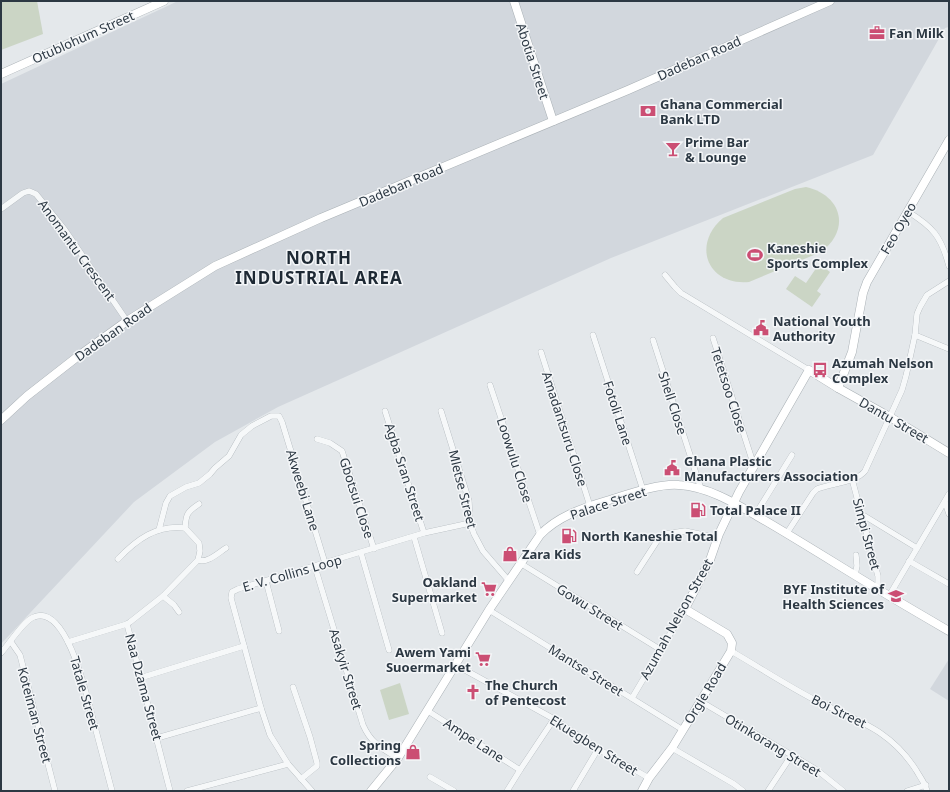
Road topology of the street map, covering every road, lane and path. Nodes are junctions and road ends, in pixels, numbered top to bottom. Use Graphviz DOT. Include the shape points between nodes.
graph roads {
  1 [pos="164,1"];
  2 [pos="514,1"];
  3 [pos="830,1"];
  4 [pos="1,74"];
  5 [pos="553,121"];
  6 [pos="949,140"];
  7 [pos="1,209"];
  8 [pos="907,211"];
  9 [pos="949,266"];
  10 [pos="665,275"];
  11 [pos="949,281"];
  12 [pos="127,321"];
  13 [pos="593,335"];
  14 [pos="915,335"];
  15 [pos="712,338"];
  16 [pos="653,340"];
  17 [pos="949,349"];
  18 [pos="541,352"];
  19 [pos="809,370"];
  20 [pos="490,385"];
  21 [pos="838,388"];
  22 [pos="385,411"];
  23 [pos="441,411"];
  24 [pos="890,417"];
  25 [pos="1,420"];
  26 [pos="317,439"];
  27 [pos="949,453"];
  28 [pos="792,455"];
  29 [pos="754,466"];
  30 [pos="852,479"];
  31 [pos="700,489"];
  32 [pos="643,490"];
  33 [pos="949,494"];
  34 [pos="734,502"];
  35 [pos="945,502"];
  36 [pos="199,504"];
  37 [pos="590,506"];
  38 [pos="949,514"];
  39 [pos="755,515"];
  40 [pos="863,515"];
  41 [pos="470,523"];
  42 [pos="185,528"];
  43 [pos="159,530"];
  44 [pos="424,533"];
  45 [pos="787,533"];
  46 [pos="540,535"];
  47 [pos="414,537"];
  48 [pos="718,538"];
  49 [pos="226,548"];
  50 [pos="917,548"];
  51 [pos="374,549"];
  52 [pos="361,553"];
  53 [pos="856,555"];
  54 [pos="118,559"];
  55 [pos="198,560"];
  56 [pos="909,561"];
  57 [pos="520,563"];
  58 [pos="325,564"];
  59 [pos="314,567"];
  60 [pos="637,572"];
  61 [pos="855,575"];
  62 [pos="266,581"];
  63 [pos="509,581"];
  64 [pos="949,584"];
  65 [pos="878,589"];
  66 [pos="163,596"];
  67 [pos="889,596"];
  68 [pos="685,609"];
  69 [pos="489,610"];
  70 [pos="179,612"];
  71 [pos="127,624"];
  72 [pos="279,630"];
  73 [pos="949,631"];
  74 [pos="442,633"];
  75 [pos="11,642"];
  76 [pos="68,642"];
  77 [pos="244,646"];
  78 [pos="389,650"];
  79 [pos="661,650"];
  80 [pos="731,651"];
  81 [pos="1,653"];
  82 [pos="456,665"];
  83 [pos="140,678"];
  84 [pos="293,687"];
  85 [pos="632,698"];
  86 [pos="700,701"];
  87 [pos="261,708"];
  88 [pos="428,711"];
  89 [pos="554,719"];
  90 [pos="683,730"];
  91 [pos="157,738"];
  92 [pos="672,748"];
  93 [pos="598,749"];
  94 [pos="791,756"];
  95 [pos="398,758"];
  96 [pos="288,764"];
  97 [pos="520,770"];
  98 [pos="430,777"];
  99 [pos="649,778"];
  100 [pos="301,779"];
  101 [pos="927,788"];
  102 [pos="208,789"];
  103 [pos="375,790"];
  104 [pos="55,791"];
  105 [pos="112,791"];
  106 [pos="170,791"];
  107 [pos="187,791"];
  108 [pos="312,791"];
  109 [pos="454,791"];
  110 [pos="507,791"];
  111 [pos="573,791"];
  112 [pos="642,791"];
  113 [pos="743,791"];
  114 [pos="768,791"];
  115 [pos="843,791"];
  116 [pos="907,791"];
  1 -- 4 [label="street, Otublohum Street"];
  2 -- 5 [label="street, Abotia Street"];
  3 -- 5 [label="street, Dadeban Road"];
  5 -- 12 [label="street, Dadeban Road" via="321,218 215,266"];
  6 -- 8 [label="street, Feo Oyeo"];
  7 -- 12 [label="street, Anomantu Crescent" via="23,193 29,191 36,194 65,230"];
  8 -- 9 [label="street" via="934,231 943,246"];
  8 -- 21 [label="street, Feo Oyeo" via="865,288 852,352"];
  10 -- 19 [label="street" via="681,293"];
  11 -- 14 [label="street" via="927,295 917,314"];
  12 -- 25 [label="street, Dadeban Road" via="48,379"];
  13 -- 32 [label="street, Fotoli Lane"];
  14 -- 17 [label="street"];
  14 -- 24 [label="street" via="906,376"];
  15 -- 29 [label="street, Tetetsoo Close"];
  16 -- 31 [label="street, Shell Close"];
  18 -- 37 [label="street, Amadantsuru Close"];
  19 -- 21 [label="street, Dantu Street"];
  19 -- 29 [label="street, Azumah Nelson Street"];
  20 -- 46 [label="street, Loowulu Close"];
  21 -- 24 [label="street, Dantu Street"];
  22 -- 44 [label="street, Agba Sran Street"];
  23 -- 41 [label="street, Mletse Street" via="469,501"];
  24 -- 27 [label="street, Dantu Street"];
  24 -- 30 [label="street" via="865,471"];
  26 -- 51 [label="street, Gbotsui Close" via="330,443 342,451"];
  28 -- 39 [label="street"];
  29 -- 34 [label="street, Azumah Nelson Street"];
  30 -- 40 [label="street, Simpi Street"];
  30 -- 45 [label="street" via="816,489"];
  31 -- 32 [label="street, Palace Street" via="673,484"];
  31 -- 34 [label="street, Palace Street"];
  32 -- 37 [label="street, Palace Street"];
  33 -- 35 [label="street"];
  34 -- 39 [label="street, Palace Street"];
  34 -- 48 [label="street, Azumah Nelson Street"];
  35 -- 38 [label="street"];
  35 -- 50 [label="street"];
  36 -- 42 [label="street" via="186,515"];
  37 -- 46 [label="street, Palace Street" via="558,520"];
  39 -- 45 [label="street, Palace Street"];
  40 -- 50 [label="street"];
  40 -- 65 [label="street, Simpi Street" via="878,576"];
  41 -- 44 [label="street, E. V. Collins Loop"];
  41 -- 63 [label="street, Mletse Street" via="483,551"];
  42 -- 43 [label="street"];
  42 -- 55 [label="street" via="198,543"];
  43 -- 54 [label="street" via="138,541"];
  43 -- 58 [label="street, Akweebi Lane" via="170,496 199,483 210,474 229,456 246,430 261,420 279,416"];
  44 -- 47 [label="street, E. V. Collins Loop"];
  45 -- 61 [label="street, Palace Street"];
  46 -- 57 [label="street, Palace Street"];
  47 -- 51 [label="street, E. V. Collins Loop"];
  47 -- 74 [label="street"];
  48 -- 60 [label="street" via="688,531 663,535"];
  48 -- 68 [label="street, Azumah Nelson Street" via="710,560"];
  49 -- 55 [label="street" via="208,560"];
  50 -- 56 [label="street"];
  51 -- 52 [label="street, E. V. Collins Loop"];
  52 -- 58 [label="street, E. V. Collins Loop"];
  52 -- 78 [label="street"];
  53 -- 61 [label="street"];
  55 -- 66 [label="street, Naa Dzama Street"];
  56 -- 64 [label="street"];
  56 -- 67 [label="street"];
  57 -- 63 [label="street, Palace Street"];
  57 -- 79 [label="street, Gowu Street"];
  58 -- 59 [label="street, E. V. Collins Loop"];
  59 -- 62 [label="street, E. V. Collins Loop"];
  59 -- 95 [label="street, Asakyir Street" via="367,735 375,744"];
  61 -- 65 [label="street, Palace Street"];
  62 -- 72 [label="street"];
  62 -- 77 [label="street, E. V. Collins Loop" via="232,592 231,598"];
  63 -- 69 [label="street, Palace Street"];
  65 -- 67 [label="street, Palace Street"];
  66 -- 70 [label="street"];
  66 -- 71 [label="street, Naa Dzama Street"];
  67 -- 73 [label="street, Palace Street"];
  68 -- 79 [label="street, Azumah Nelson Street"];
  68 -- 80 [label="street, Orgle Road" via="727,634 732,643"];
  69 -- 82 [label="street, Palace Street"];
  69 -- 85 [label="street, Mantse Street"];
  71 -- 76 [label="street"];
  71 -- 83 [label="street, Naa Dzama Street"];
  75 -- 76 [label="street, Tatale Street" via="23,625 34,617 43,616 51,619"];
  75 -- 81 [label="street, Tatale Street"];
  75 -- 104 [label="street, Koteiman Street" via="20,655"];
  76 -- 105 [label="street, Tatale Street" via="81,673"];
  77 -- 83 [label="street"];
  77 -- 87 [label="street, E. V. Collins Loop"];
  79 -- 85 [label="street, Azumah Nelson Street"];
  80 -- 86 [label="street, Orgle Road"];
  80 -- 101 [label="street, Boi Street" via="815,700 878,731 896,745 911,762"];
  82 -- 88 [label="street, Palace Street"];
  82 -- 89 [label="street, Ekuegben Street"];
  83 -- 91 [label="street, Naa Dzama Street"];
  84 -- 100 [label="street" via="317,763 314,769"];
  85 -- 90 [label="street, Mantse Street"];
  86 -- 90 [label="street, Orgle Road"];
  86 -- 94 [label="street, Otinkorang Street"];
  87 -- 91 [label="street"];
  87 -- 96 [label="street, E. V. Collins Loop" via="270,735"];
  88 -- 95 [label="street, Palace Street"];
  88 -- 97 [label="street, Ampe Lane"];
  89 -- 93 [label="street, Ekuegben Street"];
  89 -- 97 [label="street"];
  90 -- 92 [label="street, Orgle Road"];
  91 -- 106 [label="street, Naa Dzama Street"];
  92 -- 99 [label="street, Orgle Road"];
  92 -- 113 [label="street"];
  93 -- 99 [label="street, Ekuegben Street"];
  93 -- 111 [label="street"];
  94 -- 114 [label="street"];
  94 -- 115 [label="street, Otinkorang Street" via="817,770"];
  95 -- 103 [label="street, Palace Street"];
  96 -- 100 [label="street, E. V. Collins Loop"];
  96 -- 102 [label="street"];
  97 -- 110 [label="street"];
  98 -- 109 [label="street"];
  99 -- 112 [label="street, Orgle Road"];
  100 -- 108 [label="street, E. V. Collins Loop"];
  101 -- 116 [label="street"];
  102 -- 107 [label="street"];
}
